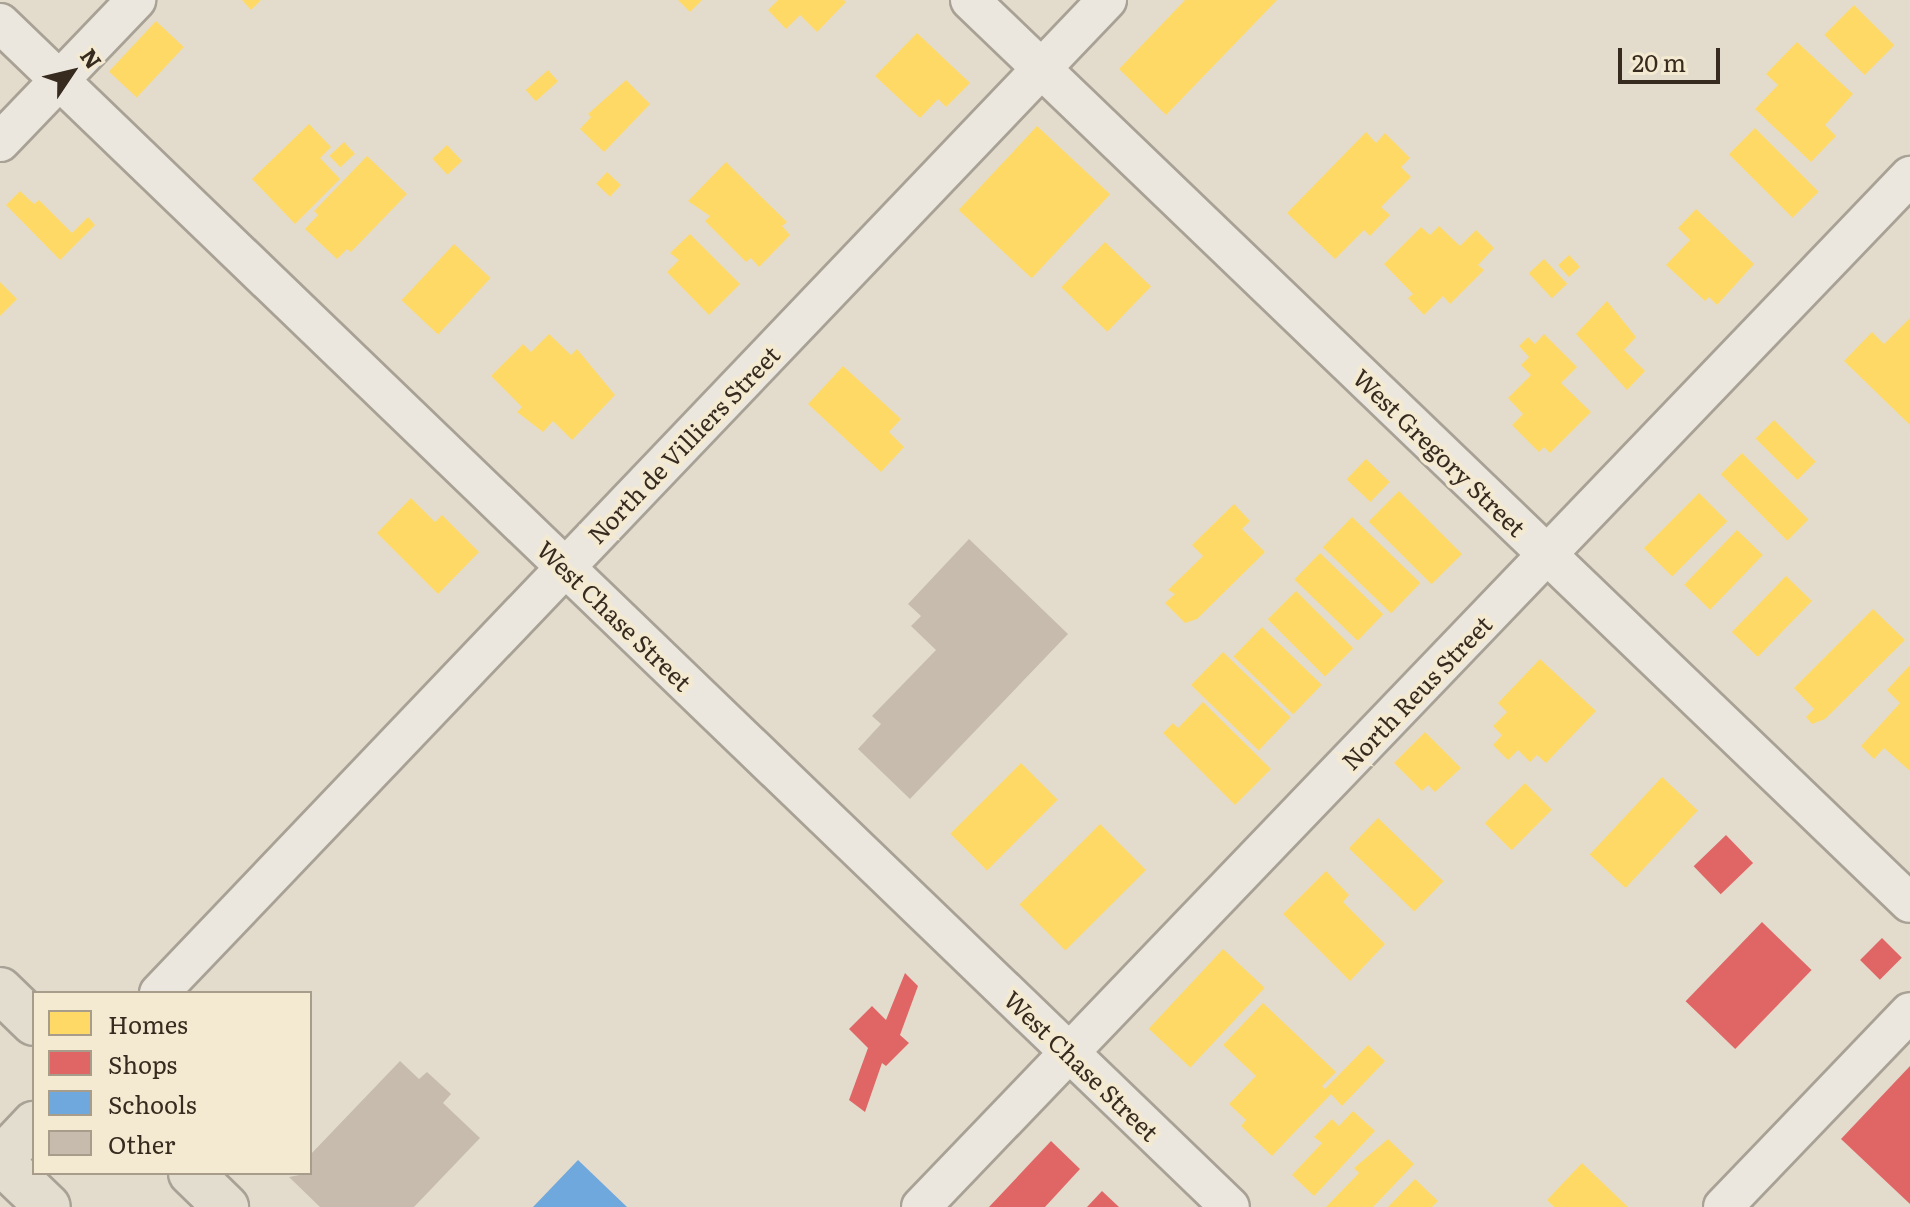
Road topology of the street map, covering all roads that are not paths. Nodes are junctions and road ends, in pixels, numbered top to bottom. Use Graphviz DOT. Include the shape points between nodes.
graph roads {
  1 [pos="136,0"];
  2 [pos="970,0"];
  3 [pos="1107,0"];
  4 [pos="0,23"];
  5 [pos="1041,68"];
  6 [pos="59,80"];
  7 [pos="0,142"];
  8 [pos="1910,176"];
  9 [pos="1547,555"];
  10 [pos="565,567"];
  11 [pos="1910,903"];
  12 [pos="0,990"];
  13 [pos="161,991"];
  14 [pos="1910,1012"];
  15 [pos="32,1021"];
  16 [pos="1069,1053"];
  17 [pos="32,1126"];
  18 [pos="0,1160"];
  19 [pos="193,1175"];
  20 [pos="51,1193"];
  21 [pos="226,1207"];
  22 [pos="921,1207"];
  23 [pos="1230,1207"];
  24 [pos="1723,1207"];
  1 -- 6 [label="street"];
  2 -- 5 [label="street, West Gregory Street"];
  3 -- 5 [label="street, North de Villiers Street"];
  4 -- 6 [label="street, West Chase Street"];
  5 -- 9 [label="street, West Gregory Street"];
  5 -- 10 [label="street, North de Villiers Street"];
  6 -- 7 [label="street"];
  6 -- 10 [label="street, West Chase Street"];
  8 -- 9 [label="street, North Reus Street"];
  9 -- 11 [label="street, West Gregory Street"];
  9 -- 16 [label="street, North Reus Street"];
  10 -- 13 [label="street, North de Villiers Street"];
  10 -- 16 [label="street, West Chase Street"];
  12 -- 15 [label="main road"];
  14 -- 24 [label="street"];
  16 -- 22 [label="street, North Reus Street"];
  16 -- 23 [label="street, West Chase Street"];
  17 -- 18 [label="main road"];
  18 -- 20 [label="main road"];
  19 -- 21 [label="main road"];
}
